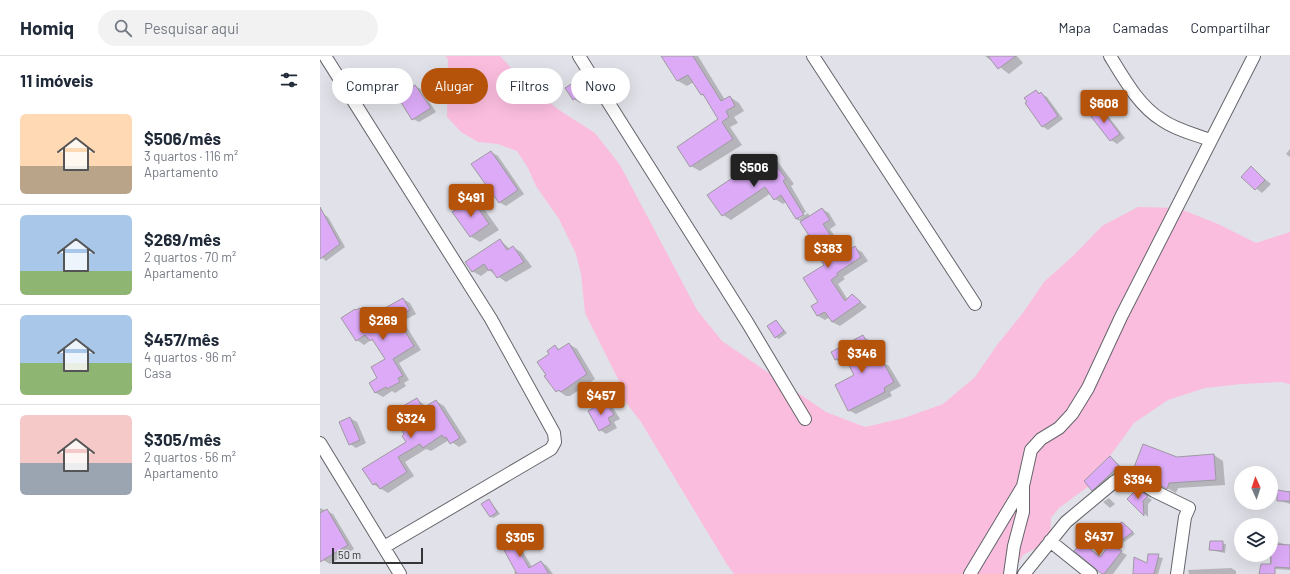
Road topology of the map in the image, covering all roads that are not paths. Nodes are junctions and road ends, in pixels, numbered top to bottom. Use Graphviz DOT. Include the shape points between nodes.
graph roads {
  1 [pos="325,56"];
  2 [pos="580,56"];
  3 [pos="813,56"];
  4 [pos="1110,56"];
  5 [pos="1254,56"];
  6 [pos="1210,140"];
  7 [pos="975,304"];
  8 [pos="805,419"];
  9 [pos="320,443"];
  10 [pos="1023,486"];
  11 [pos="1050,541"];
  12 [pos="384,547"];
  13 [pos="400,574"];
  14 [pos="970,574"];
  15 [pos="1010,574"];
  16 [pos="1024,574"];
  17 [pos="1090,574"];
  18 [pos="1177,574"];
  1 -- 12 [label="street" via="491,318 554,433 551,450"];
  2 -- 8 [label="street"];
  3 -- 7 [label="street"];
  4 -- 6 [label="street" via="1134,93 1150,111 1162,121"];
  5 -- 6 [label="street"];
  6 -- 10 [label="street" via="1120,318 1088,388 1072,414 1031,450"];
  9 -- 12 [label="street"];
  10 -- 14 [label="street"];
  10 -- 15 [label="street" via="1023,512"];
  11 -- 16 [label="street"];
  11 -- 17 [label="street"];
  11 -- 18 [label="street" via="1066,522 1114,482 1128,477 1189,508 1185,517"];
  12 -- 13 [label="street"];
}
